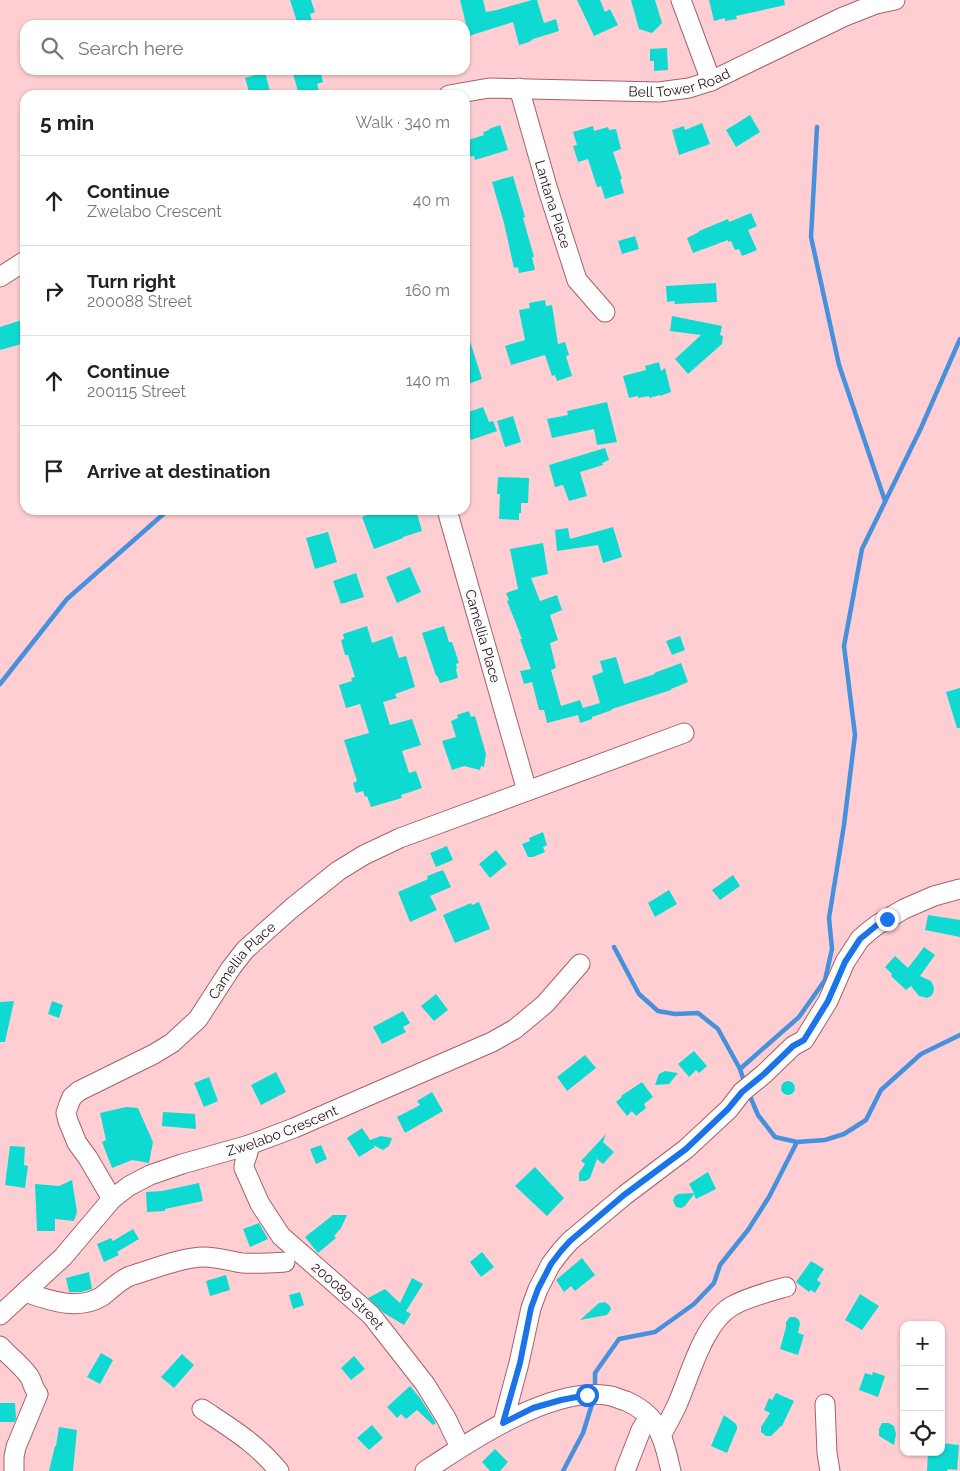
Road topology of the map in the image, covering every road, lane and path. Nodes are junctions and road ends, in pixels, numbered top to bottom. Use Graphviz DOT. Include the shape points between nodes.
graph roads {
  1 [pos="682,0"];
  2 [pos="895,0"];
  3 [pos="711,81"];
  4 [pos="519,88"];
  5 [pos="470,92"];
  6 [pos="20,264"];
  7 [pos="0,277"];
  8 [pos="605,312"];
  9 [pos="448,515"];
  10 [pos="684,733"];
  11 [pos="527,790"];
  12 [pos="960,889"];
  13 [pos="580,964"];
  14 [pos="249,1145"];
  15 [pos="112,1199"];
  16 [pos="285,1262"];
  17 [pos="786,1286"];
  18 [pos="24,1292"];
  19 [pos="0,1315"];
  20 [pos="0,1346"];
  21 [pos="825,1404"];
  22 [pos="202,1409"];
  23 [pos="649,1416"];
  24 [pos="503,1423"];
  25 [pos="661,1436"];
  26 [pos="460,1447"];
  27 [pos="14,1471"];
  28 [pos="278,1471"];
  29 [pos="425,1471"];
  30 [pos="625,1471"];
  31 [pos="670,1471"];
  32 [pos="830,1471"];
  1 -- 3 [label="street"];
  2 -- 3 [label="street, Bell Tower Road" via="843,17"];
  3 -- 4 [label="street, Bell Tower Road" via="659,92"];
  4 -- 5 [label="street, Bell Tower Road"];
  4 -- 8 [label="street, Lantana Place" via="577,280"];
  6 -- 7 [label="street"];
  9 -- 11 [label="street, Camellia Place"];
  10 -- 11 [label="street, Camellia Place"];
  11 -- 15 [label="street, Camellia Place" via="400,838 338,871 245,950 198,1019 172,1044 72,1097 66,1112 71,1131"];
  12 -- 24 [label="street" via="904,909 860,939 804,1040 747,1088 686,1149 570,1241 551,1264 531,1308"];
  13 -- 14 [label="street, Zwelabo Crescent" via="545,1004 515,1029 492,1042"];
  14 -- 15 [label="street, Zwelabo Crescent" via="150,1175"];
  14 -- 26 [label="street, 200089 Street" via="244,1168 272,1224 291,1246 371,1315 426,1384"];
  15 -- 18 [label="street, Zwelabo Crescent" via="63,1257"];
  16 -- 18 [label="street" via="263,1264 202,1257 188,1259 130,1276 92,1301 73,1304"];
  17 -- 25 [label="street" via="733,1305 718,1318 696,1357"];
  18 -- 19 [label="street, Zwelabo Crescent"];
  20 -- 27 [label="street" via="30,1378 38,1394 16,1446"];
  21 -- 32 [label="street"];
  22 -- 28 [label="street" via="242,1435"];
  23 -- 24 [label="street" via="611,1396 587,1395 533,1408"];
  23 -- 25 [label="street"];
  23 -- 30 [label="street" via="640,1430"];
  24 -- 26 [label="street"];
  25 -- 31 [label="street"];
  26 -- 29 [label="street"];
}
